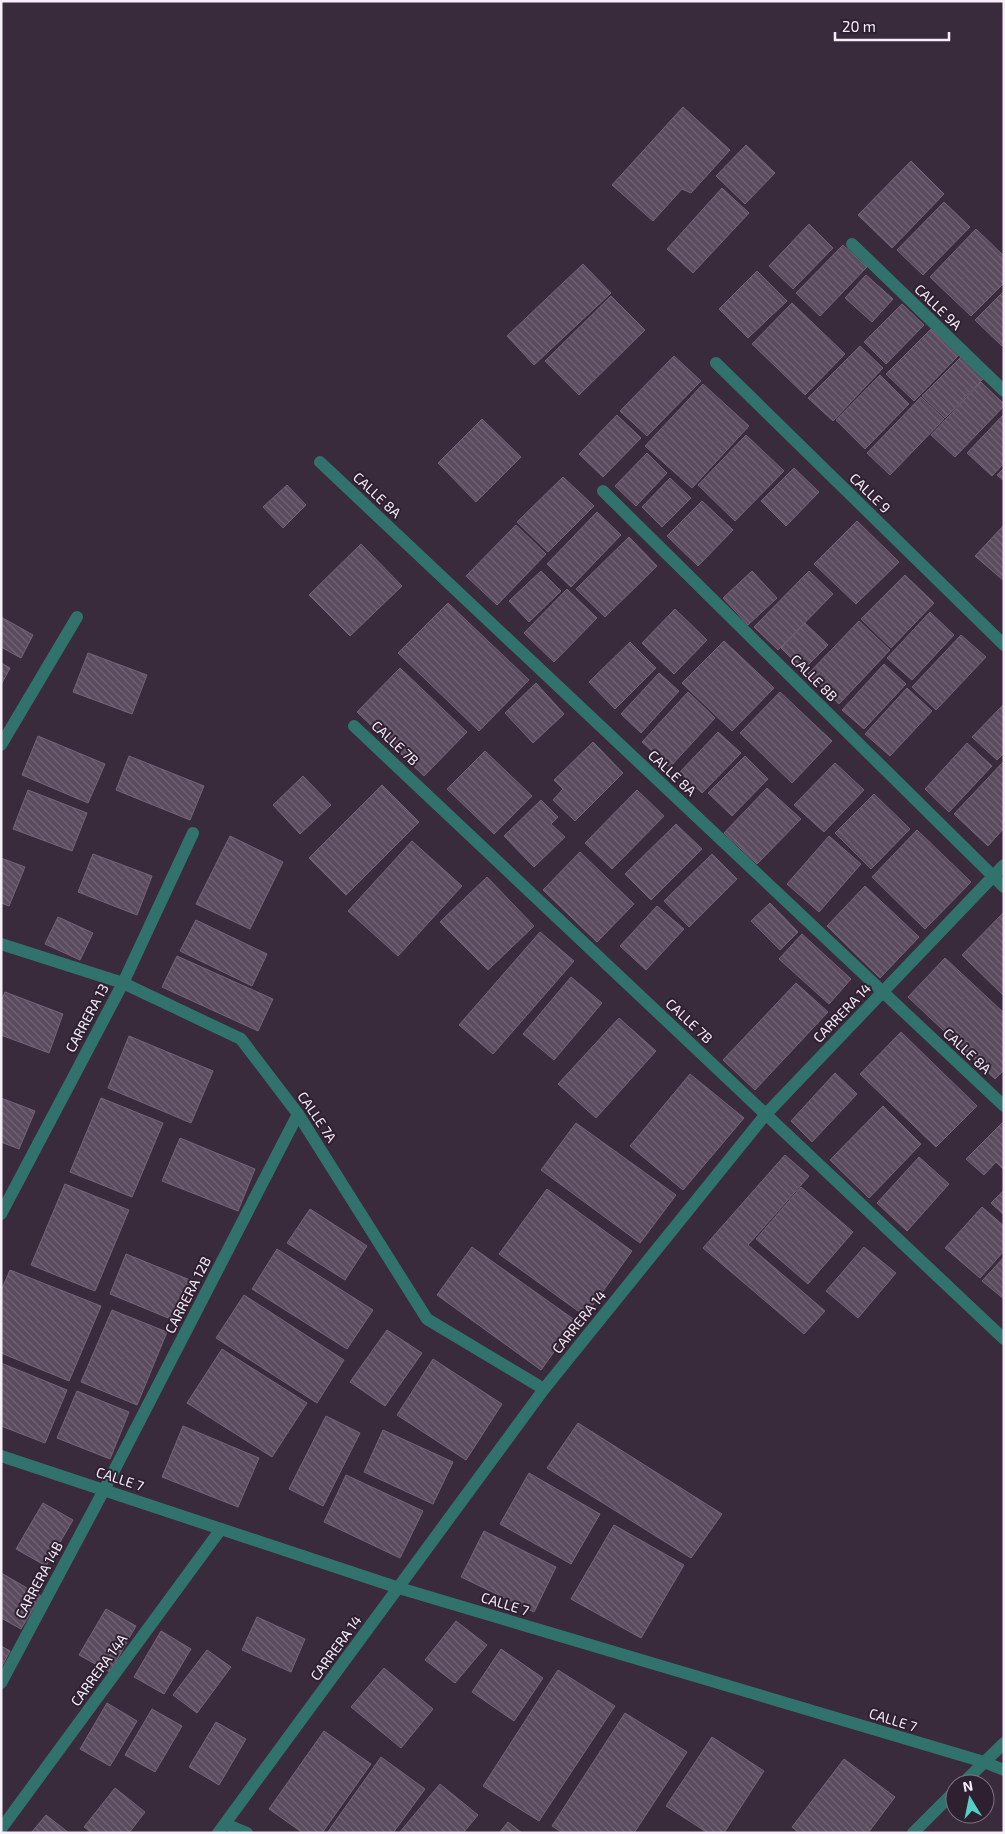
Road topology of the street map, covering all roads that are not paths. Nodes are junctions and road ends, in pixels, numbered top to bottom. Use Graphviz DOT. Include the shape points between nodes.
graph roads {
  1 [pos="852,244"];
  2 [pos="716,363"];
  3 [pos="1004,391"];
  4 [pos="320,462"];
  5 [pos="603,491"];
  6 [pos="77,616"];
  7 [pos="1004,645"];
  8 [pos="354,726"];
  9 [pos="1,745"];
  10 [pos="193,833"];
  11 [pos="1004,865"];
  12 [pos="993,876"];
  13 [pos="1004,886"];
  14 [pos="1,944"];
  15 [pos="123,983"];
  16 [pos="883,992"];
  17 [pos="1004,1106"];
  18 [pos="298,1114"];
  19 [pos="766,1114"];
  20 [pos="1,1214"];
  21 [pos="1004,1339"];
  22 [pos="544,1389"];
  23 [pos="1,1456"];
  24 [pos="104,1490"];
  25 [pos="221,1529"];
  26 [pos="399,1588"];
  27 [pos="1,1684"];
  28 [pos="1004,1743"];
  29 [pos="984,1762"];
  30 [pos="1004,1770"];
  31 [pos="972,1774"];
  32 [pos="945,1801"];
  33 [pos="221,1828"];
  34 [pos="1,1829"];
  35 [pos="247,1833"];
  36 [pos="913,1833"];
  1 -- 3 [label="street, CALLE 9A"];
  2 -- 7 [label="street, CALLE 9"];
  4 -- 16 [label="street, CALLE 8A"];
  5 -- 12 [label="street, CALLE 8B"];
  6 -- 9 [label="street"];
  8 -- 19 [label="street, CALLE 7B"];
  10 -- 15 [label="street, CARRERA 13"];
  11 -- 12 [label="street, CARRERA 14"];
  12 -- 13 [label="street, CALLE 8B"];
  12 -- 16 [label="street, CARRERA 14"];
  14 -- 15 [label="street, CALLE 7A"];
  15 -- 18 [label="street, CALLE 7A" via="241,1039"];
  15 -- 20 [label="street, CARRERA 13"];
  16 -- 17 [label="street, CALLE 8A"];
  16 -- 19 [label="street, CARRERA 14"];
  18 -- 22 [label="street, CALLE 7A" via="427,1319"];
  18 -- 24 [label="street, CARRERA 12B"];
  19 -- 21 [label="street, CALLE 7B"];
  19 -- 22 [label="street, CARRERA 14"];
  22 -- 26 [label="street, CARRERA 14"];
  23 -- 24 [label="street, CALLE 7"];
  24 -- 25 [label="street, CALLE 7"];
  24 -- 27 [label="street, CARRERA 14B"];
  25 -- 26 [label="street, CALLE 7"];
  25 -- 34 [label="street, CARRERA 14A"];
  26 -- 29 [label="street, CALLE 7"];
  26 -- 33 [label="street, CARRERA 14"];
  28 -- 29 [label="street"];
  29 -- 30 [label="street, CALLE 7"];
  29 -- 31 [label="street"];
  32 -- 36 [label="street"];
  33 -- 35 [label="street"];
}
